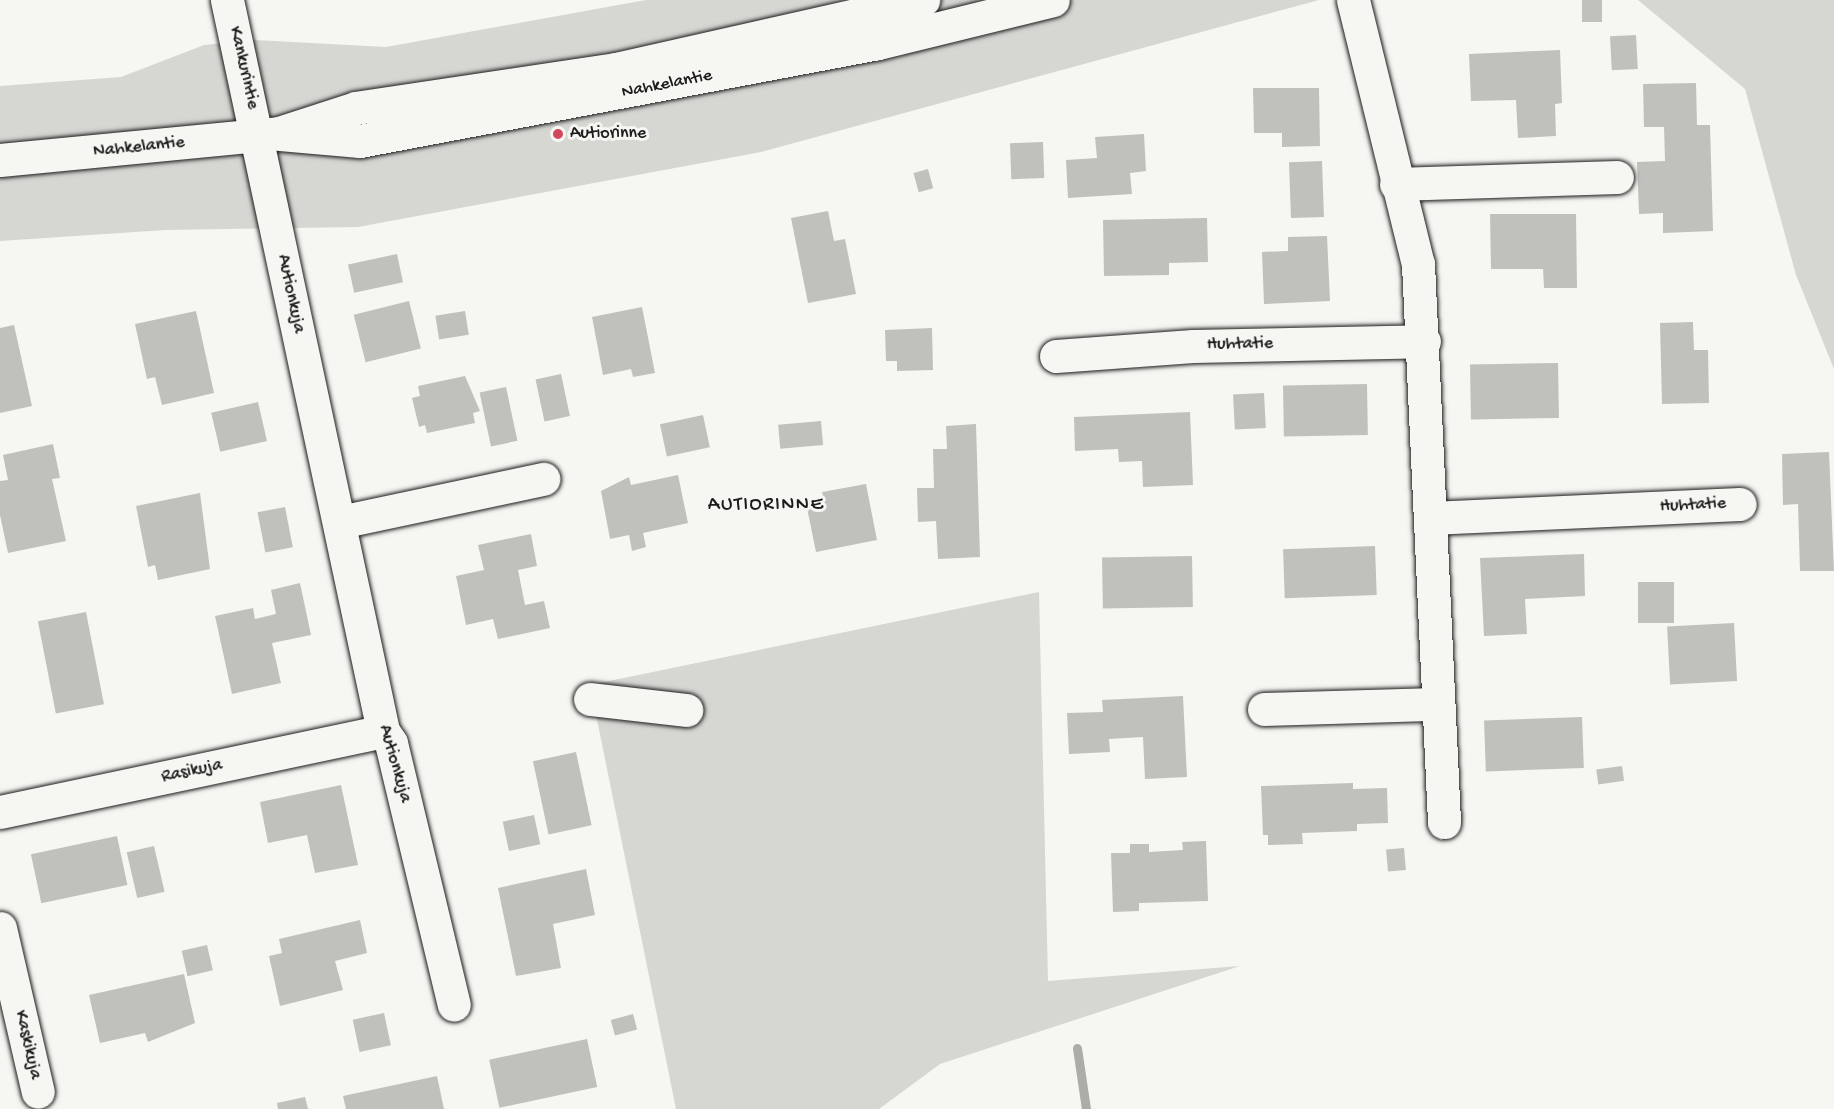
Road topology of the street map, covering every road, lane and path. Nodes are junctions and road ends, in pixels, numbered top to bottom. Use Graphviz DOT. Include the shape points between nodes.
graph roads {
  1 [pos="227,0"];
  2 [pos="923,0"];
  3 [pos="1053,0"];
  4 [pos="1353,0"];
  5 [pos="269,134"];
  6 [pos="0,160"];
  7 [pos="1617,177"];
  8 [pos="1396,184"];
  9 [pos="1424,341"];
  10 [pos="1056,356"];
  11 [pos="543,479"];
  12 [pos="1740,504"];
  13 [pos="1430,518"];
  14 [pos="340,522"];
  15 [pos="590,699"];
  16 [pos="1437,704"];
  17 [pos="1264,709"];
  18 [pos="686,710"];
  19 [pos="383,731"];
  20 [pos="0,812"];
  21 [pos="1444,822"];
  22 [pos="0,928"];
  23 [pos="454,1005"];
  24 [pos="38,1092"];
  1 -- 5 [label="street, Kankurintie"];
  2 -- 5 [label="street, Nahkelantie" via="616,69 356,108"];
  3 -- 5 [label="street, Nahkelantie" via="855,47 360,141"];
  4 -- 8 [label="street"];
  5 -- 6 [label="street, Nahkelantie"];
  5 -- 14 [label="street, Autionkuja"];
  7 -- 8 [label="street"];
  8 -- 9 [label="street" via="1418,264"];
  9 -- 10 [label="street, Huhtatie" via="1193,346"];
  9 -- 13 [label="street"];
  11 -- 14 [label="street"];
  12 -- 13 [label="street, Huhtatie"];
  13 -- 16 [label="street"];
  14 -- 19 [label="street, Autionkuja"];
  15 -- 18 [label="street"];
  16 -- 17 [label="street"];
  16 -- 21 [label="street"];
  19 -- 20 [label="street, Rasikuja"];
  19 -- 23 [label="street, Autionkuja" via="391,743"];
  22 -- 24 [label="street, Kaskikuja"];
}
